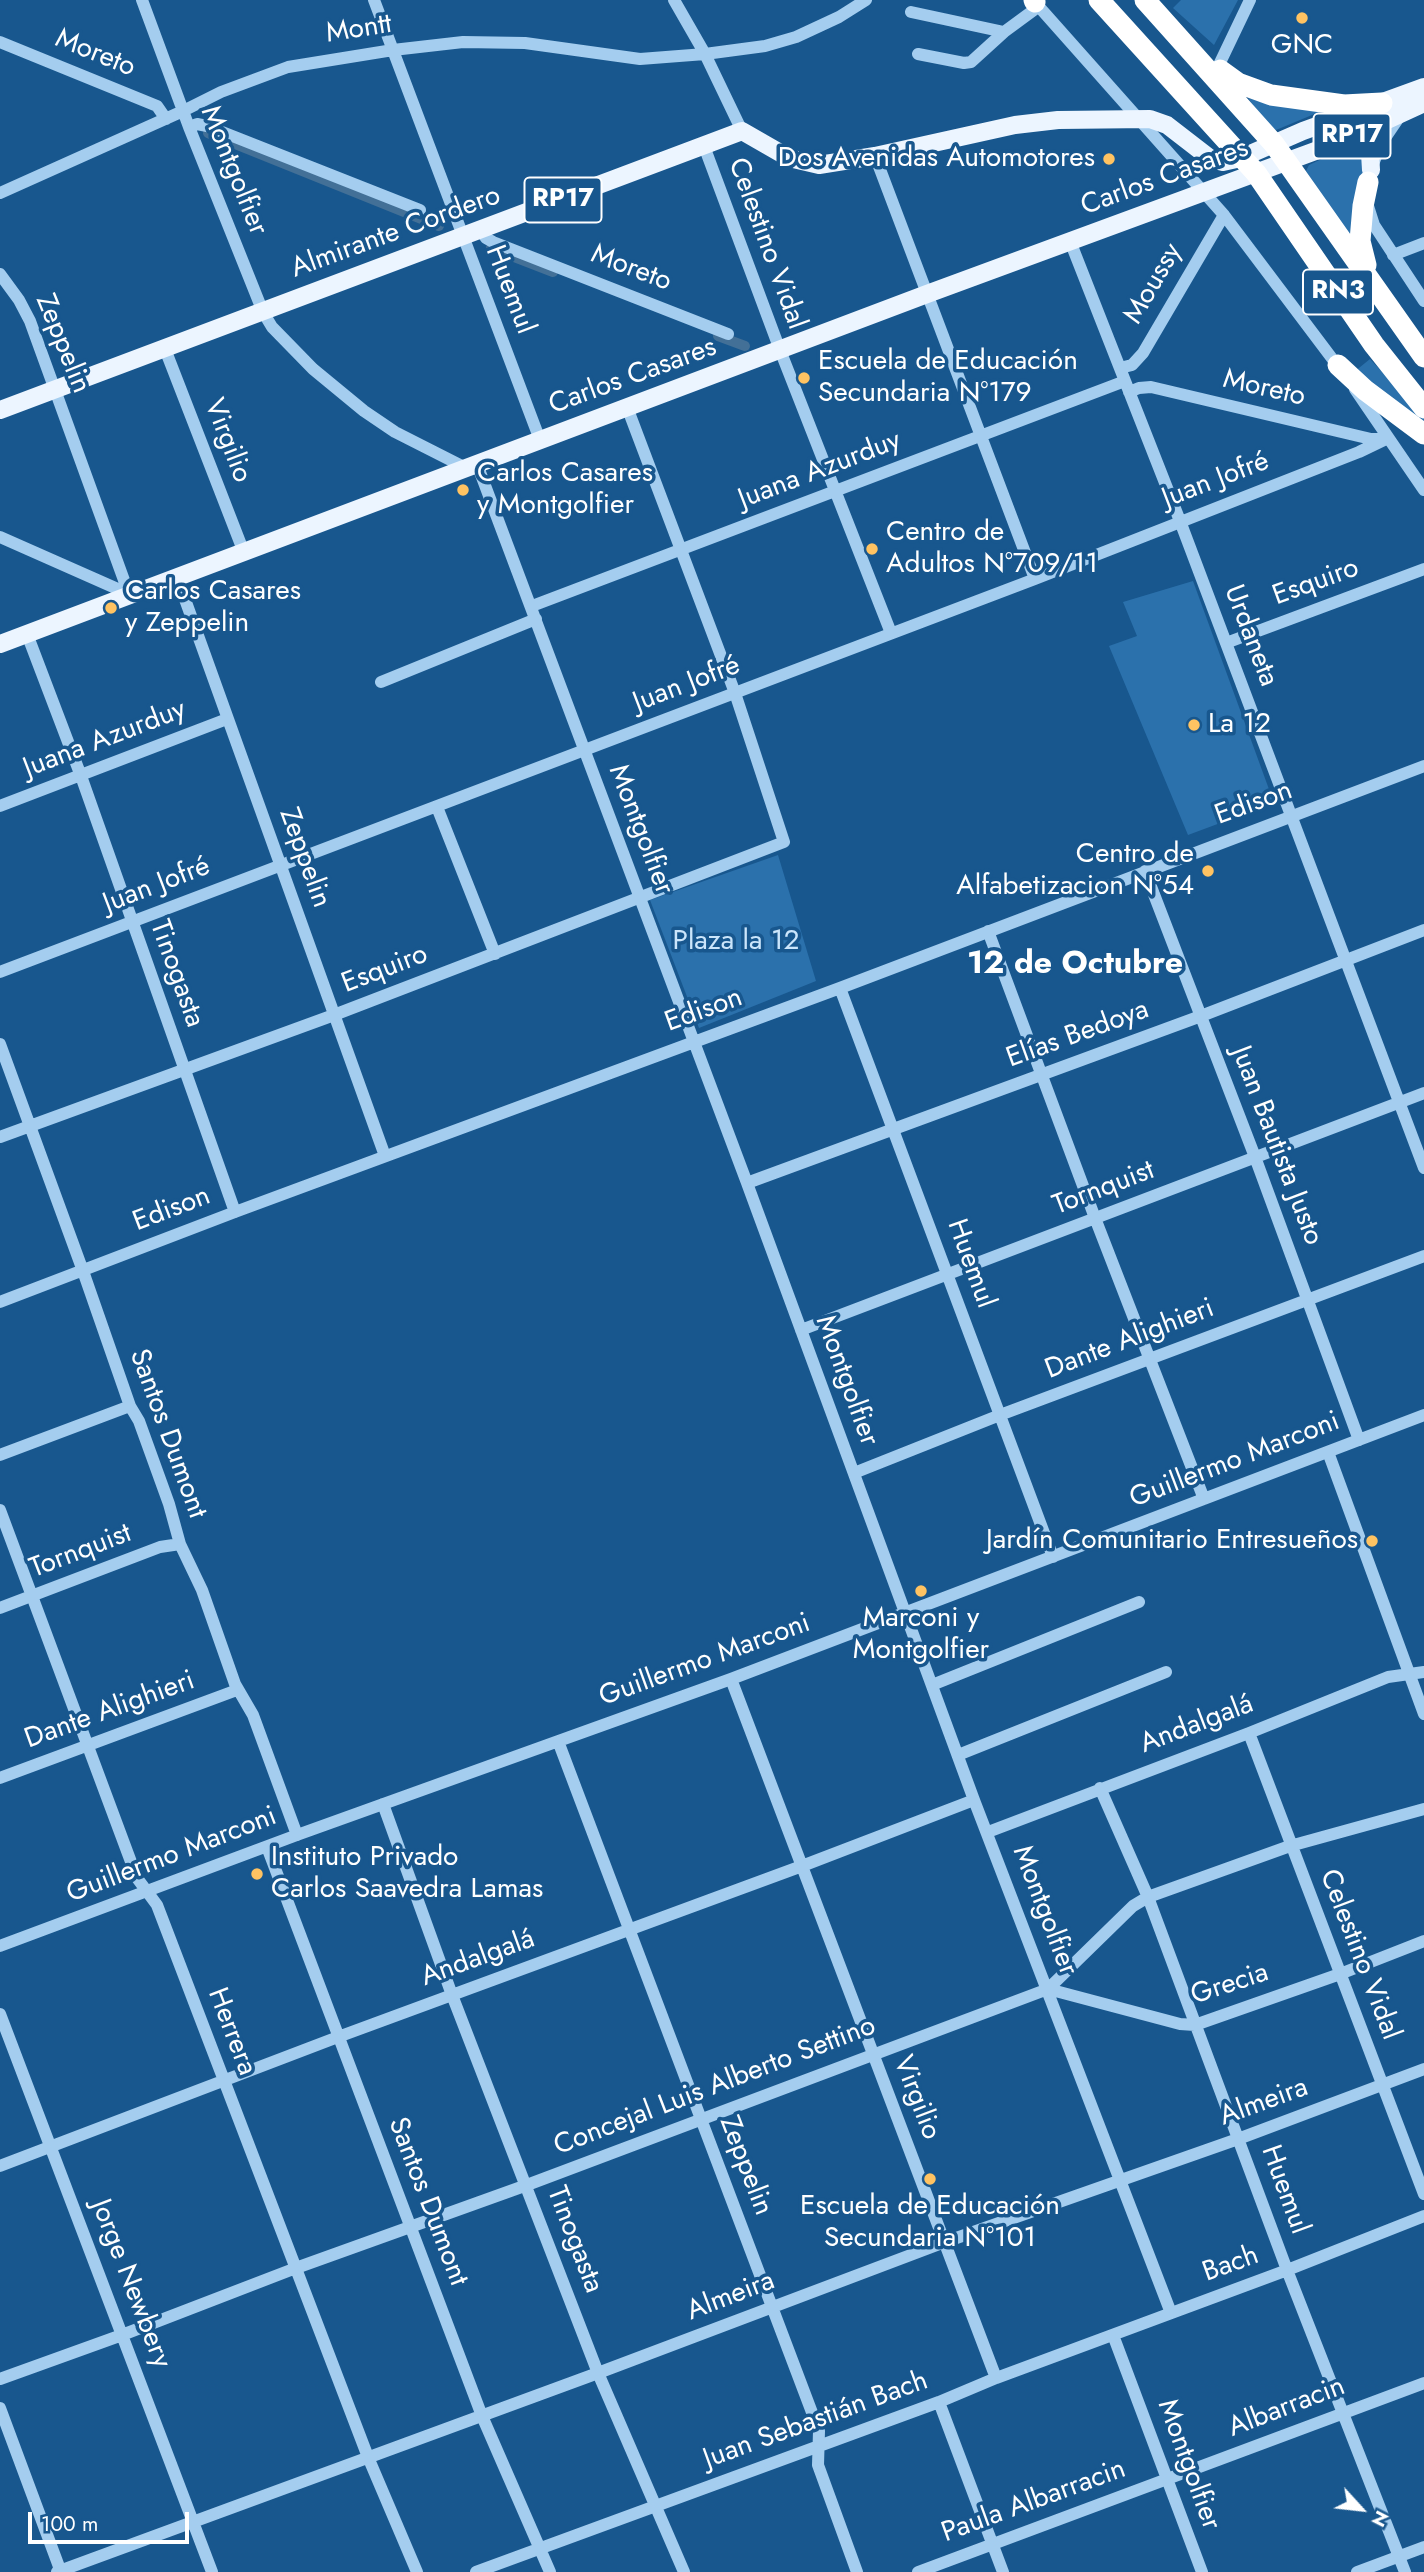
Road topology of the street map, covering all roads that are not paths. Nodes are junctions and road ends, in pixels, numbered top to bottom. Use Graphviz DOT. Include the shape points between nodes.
graph roads {
  1 [pos="142,0"];
  2 [pos="374,0"];
  3 [pos="674,0"];
  4 [pos="866,0"];
  5 [pos="1099,0"];
  6 [pos="1145,0"];
  7 [pos="1250,0"];
  8 [pos="1035,2"];
  9 [pos="911,12"];
  10 [pos="1004,32"];
  11 [pos="0,41"];
  12 [pos="1187,47"];
  13 [pos="393,50"];
  14 [pos="705,54"];
  15 [pos="918,54"];
  16 [pos="1217,69"];
  17 [pos="1424,88"];
  18 [pos="1382,103"];
  19 [pos="1424,103"];
  20 [pos="183,111"];
  21 [pos="1403,111"];
  22 [pos="166,119"];
  23 [pos="1139,119"];
  24 [pos="1320,124"];
  25 [pos="189,127"];
  26 [pos="742,131"];
  27 [pos="1359,132"];
  28 [pos="1274,144"];
  29 [pos="704,146"];
  30 [pos="875,156"];
  31 [pos="1286,161"];
  32 [pos="1248,166"];
  33 [pos="1369,176"];
  34 [pos="1205,192"];
  35 [pos="0,193"];
  36 [pos="420,210"];
  37 [pos="1224,215"];
  38 [pos="481,231"];
  39 [pos="463,238"];
  40 [pos="1070,241"];
  41 [pos="1424,243"];
  42 [pos="1393,255"];
  43 [pos="0,274"];
  44 [pos="1374,283"];
  45 [pos="927,294"];
  46 [pos="1424,301"];
  47 [pos="262,312"];
  48 [pos="728,334"];
  49 [pos="165,349"];
  50 [pos="780,351"];
  51 [pos="1424,357"];
  52 [pos="1338,365"];
  53 [pos="1120,368"];
  54 [pos="1127,386"];
  55 [pos="55,389"];
  56 [pos="627,407"];
  57 [pos="1424,408"];
  58 [pos="0,410"];
  59 [pos="1424,434"];
  60 [pos="979,435"];
  61 [pos="1388,438"];
  62 [pos="540,440"];
  63 [pos="472,466"];
  64 [pos="1424,490"];
  65 [pos="835,492"];
  66 [pos="1180,521"];
  67 [pos="0,537"];
  68 [pos="243,550"];
  69 [pos="682,550"];
  70 [pos="1424,569"];
  71 [pos="177,577"];
  72 [pos="1035,579"];
  73 [pos="130,594"];
  74 [pos="534,612"];
  75 [pos="891,633"];
  76 [pos="27,634"];
  77 [pos="0,643"];
  78 [pos="1226,643"];
  79 [pos="381,682"];
  80 [pos="735,693"];
  81 [pos="227,719"];
  82 [pos="584,750"];
  83 [pos="1424,766"];
  84 [pos="80,776"];
  85 [pos="0,806"];
  86 [pos="438,807"];
  87 [pos="1292,817"];
  88 [pos="281,864"];
  89 [pos="1145,871"];
  90 [pos="640,898"];
  91 [pos="131,922"];
  92 [pos="1424,930"];
  93 [pos="988,931"];
  94 [pos="495,954"];
  95 [pos="1345,960"];
  96 [pos="0,972"];
  97 [pos="840,988"];
  98 [pos="334,1015"];
  99 [pos="1201,1016"];
  100 [pos="694,1041"];
  101 [pos="0,1044"];
  102 [pos="184,1069"];
  103 [pos="1042,1075"];
  104 [pos="1424,1093"];
  105 [pos="1399,1103"];
  106 [pos="30,1125"];
  107 [pos="894,1130"];
  108 [pos="0,1137"];
  109 [pos="385,1156"];
  110 [pos="1255,1157"];
  111 [pos="1424,1168"];
  112 [pos="747,1183"];
  113 [pos="235,1212"];
  114 [pos="1095,1218"];
  115 [pos="1424,1256"];
  116 [pos="83,1271"];
  117 [pos="948,1274"];
  118 [pos="1307,1299"];
  119 [pos="0,1302"];
  120 [pos="801,1330"];
  121 [pos="1150,1360"];
  122 [pos="130,1406"];
  123 [pos="1424,1415"];
  124 [pos="1000,1416"];
  125 [pos="1359,1440"];
  126 [pos="1328,1452"];
  127 [pos="0,1455"];
  128 [pos="854,1473"];
  129 [pos="1204,1499"];
  130 [pos="0,1510"];
  131 [pos="180,1544"];
  132 [pos="1053,1557"];
  133 [pos="32,1597"];
  134 [pos="1139,1602"];
  135 [pos="0,1608"];
  136 [pos="905,1612"];
  137 [pos="1166,1672"];
  138 [pos="1424,1672"];
  139 [pos="1409,1674"];
  140 [pos="731,1679"];
  141 [pos="932,1685"];
  142 [pos="237,1690"];
  143 [pos="1424,1714"];
  144 [pos="1249,1733"];
  145 [pos="558,1741"];
  146 [pos="87,1746"];
  147 [pos="958,1755"];
  148 [pos="0,1779"];
  149 [pos="1100,1787"];
  150 [pos="974,1800"];
  151 [pos="383,1804"];
  152 [pos="1424,1809"];
  153 [pos="988,1832"];
  154 [pos="297,1835"];
  155 [pos="1290,1846"];
  156 [pos="267,1847"];
  157 [pos="802,1866"];
  158 [pos="146,1892"];
  159 [pos="1148,1897"];
  160 [pos="629,1930"];
  161 [pos="1424,1941"];
  162 [pos="0,1946"];
  163 [pos="1340,1974"];
  164 [pos="1048,1989"];
  165 [pos="452,1995"];
  166 [pos="0,2014"];
  167 [pos="1195,2025"];
  168 [pos="338,2037"];
  169 [pos="873,2053"];
  170 [pos="1424,2069"];
  171 [pos="223,2081"];
  172 [pos="1382,2085"];
  173 [pos="701,2120"];
  174 [pos="1238,2139"];
  175 [pos="51,2145"];
  176 [pos="0,2166"];
  177 [pos="1120,2181"];
  178 [pos="527,2185"];
  179 [pos="1424,2194"];
  180 [pos="1424,2216"];
  181 [pos="410,2226"];
  182 [pos="945,2242"];
  183 [pos="296,2268"];
  184 [pos="1287,2270"];
  185 [pos="772,2307"];
  186 [pos="1171,2313"];
  187 [pos="122,2335"];
  188 [pos="1114,2335"];
  189 [pos="598,2373"];
  190 [pos="996,2378"];
  191 [pos="0,2379"];
  192 [pos="1424,2383"];
  193 [pos="939,2402"];
  194 [pos="0,2408"];
  195 [pos="1342,2413"];
  196 [pos="482,2416"];
  197 [pos="817,2447"];
  198 [pos="368,2457"];
  199 [pos="1167,2479"];
  200 [pos="654,2507"];
  201 [pos="193,2522"];
  202 [pos="993,2543"];
  203 [pos="1424,2547"];
  204 [pos="540,2549"];
  205 [pos="1399,2556"];
  206 [pos="60,2572"];
  207 [pos="212,2572"];
  208 [pos="417,2572"];
  209 [pos="476,2572"];
  210 [pos="550,2572"];
  211 [pos="684,2572"];
  212 [pos="858,2572"];
  213 [pos="918,2572"];
  214 [pos="1003,2572"];
  215 [pos="1202,2572"];
  216 [pos="1357,2572"];
  217 [pos="1405,2572"];
  1 -- 20 [label="street, Montgolfier"];
  2 -- 13 [label="street, Huemul"];
  3 -- 14 [label="street, Celestino Vidal"];
  4 -- 14 [label="street, Montt" via="796,37"];
  5 -- 32 [label="highway, RN3"];
  6 -- 12 [label="highway, RN3"];
  7 -- 16 [label="street"];
  8 -- 10 [label="street"];
  8 -- 23 [label="street"];
  9 -- 10 [label="street"];
  10 -- 15 [label="street" via="971,62"];
  11 -- 22 [label="street, Moreto" via="157,106"];
  12 -- 16 [label="highway"];
  12 -- 28 [label="highway, RN3"];
  13 -- 14 [label="street, Montt" via="501,41 624,58"];
  13 -- 20 [label="street, Montt" via="274,71"];
  13 -- 39 [label="street, Huemul"];
  14 -- 26 [label="street, Celestino Vidal"];
  16 -- 18 [label="highway" via="1271,96 1344,105"];
  17 -- 18 [label="main road, RP17"];
  18 -- 24 [label="main road, RP17"];
  19 -- 21 [label="main road, RP17"];
  20 -- 22 [label="street, Montt"];
  20 -- 25 [label="street, Montgolfier"];
  21 -- 27 [label="main road, RP17"];
  21 -- 33 [label="street" via="1381,144"];
  22 -- 35 [label="street, Montt"];
  23 -- 30 [label="main road, RP17" via="1015,125"];
  23 -- 32 [label="main road, RP17" via="1167,125 1217,162"];
  23 -- 34 [label="street"];
  24 -- 27 [label="main road" via="1348,124"];
  24 -- 28 [label="main road, RP17"];
  25 -- 36 [label="street" via="208,126"];
  25 -- 47 [label="street, Montgolfier"];
  26 -- 29 [label="main road, Almirante Cordero / RP17"];
  26 -- 30 [label="main road, RP17" via="806,164 837,164"];
  27 -- 31 [label="main road, RP17"];
  27 -- 33 [label="main road" via="1370,153"];
  28 -- 31 [label="highway, RN3"];
  28 -- 32 [label="main road, RP17"];
  29 -- 38 [label="main road, Almirante Cordero / RP17"];
  29 -- 50 [label="street, Celestino Vidal"];
  30 -- 45 [label="street"];
  31 -- 32 [label="main road, Carlos Casares / RP17"];
  31 -- 44 [label="highway, RN3"];
  32 -- 34 [label="main road, Carlos Casares / RP17"];
  32 -- 57 [label="highway, RN3"];
  33 -- 42 [label="street" via="1369,214"];
  33 -- 44 [label="highway" via="1360,241"];
  34 -- 37 [label="street"];
  34 -- 40 [label="main road, Carlos Casares / RP17"];
  37 -- 52 [label="street"];
  37 -- 53 [label="street, Moussy" via="1143,353 1132,365"];
  38 -- 39 [label="main road, Almirante Cordero / RP17"];
  38 -- 48 [label="street, Moreto" via="493,242"];
  39 -- 47 [label="main road, Almirante Cordero / RP17"];
  39 -- 62 [label="street, Huemul"];
  40 -- 45 [label="main road, Carlos Casares / RP17"];
  40 -- 53 [label="street, Urdaneta"];
  41 -- 42 [label="street"];
  42 -- 46 [label="street"];
  43 -- 55 [label="street, Zeppelin" via="30,321"];
  44 -- 51 [label="highway, RN3"];
  45 -- 50 [label="main road, Carlos Casares / RP17"];
  45 -- 60 [label="street"];
  47 -- 49 [label="main road, Almirante Cordero / RP17"];
  47 -- 63 [label="street, Montgolfier" via="340,394 395,432"];
  49 -- 55 [label="main road, Almirante Cordero / RP17"];
  49 -- 68 [label="street, Virgilio"];
  50 -- 56 [label="main road, Carlos Casares / RP17"];
  50 -- 65 [label="street, Celestino Vidal"];
  52 -- 59 [label="highway"];
  52 -- 61 [label="street"];
  53 -- 54 [label="street, Urdaneta"];
  54 -- 60 [label="street, Juana Azurduy"];
  54 -- 61 [label="street, Moreto" via="1151,387 1371,439"];
  54 -- 66 [label="street, Urdaneta"];
  55 -- 58 [label="main road, Almirante Cordero / RP17"];
  55 -- 73 [label="street, Zeppelin"];
  56 -- 62 [label="main road, Carlos Casares / RP17"];
  56 -- 69 [label="street"];
  60 -- 65 [label="street, Juana Azurduy"];
  60 -- 72 [label="street"];
  61 -- 64 [label="street"];
  61 -- 66 [label="street, Juan Jofré"];
  62 -- 63 [label="main road, Carlos Casares / RP17"];
  63 -- 68 [label="main road, Carlos Casares / RP17"];
  63 -- 74 [label="street, Montgolfier"];
  65 -- 69 [label="street, Juana Azurduy"];
  65 -- 75 [label="street, Celestino Vidal"];
  66 -- 72 [label="street, Juan Jofré"];
  66 -- 78 [label="street, Urdaneta"];
  67 -- 73 [label="street"];
  68 -- 71 [label="main road, Carlos Casares / RP17"];
  69 -- 74 [label="street, Juana Azurduy"];
  69 -- 80 [label="street"];
  70 -- 78 [label="street, Esquiro"];
  71 -- 73 [label="main road, Carlos Casares / RP17"];
  71 -- 81 [label="street, Zeppelin"];
  72 -- 75 [label="street, Juan Jofré"];
  73 -- 76 [label="main road, Carlos Casares / RP17"];
  74 -- 79 [label="street, Juana Azurduy"];
  74 -- 82 [label="street, Montgolfier"];
  75 -- 80 [label="street, Juan Jofré"];
  76 -- 77 [label="main road, Carlos Casares / RP17"];
  76 -- 84 [label="street, Tinogasta"];
  78 -- 87 [label="street, Urdaneta"];
  80 -- 82 [label="street, Juan Jofré"];
  80 -- 90 [label="street, Esquiro" via="784,842"];
  81 -- 84 [label="street, Juana Azurduy"];
  81 -- 88 [label="street, Zeppelin"];
  82 -- 86 [label="street, Juan Jofré"];
  82 -- 90 [label="street, Montgolfier"];
  83 -- 87 [label="street, Edison"];
  84 -- 85 [label="street, Juana Azurduy"];
  84 -- 91 [label="street, Tinogasta"];
  86 -- 88 [label="street, Juan Jofré"];
  86 -- 94 [label="street"];
  87 -- 89 [label="street, Edison"];
  87 -- 95 [label="street, Urdaneta"];
  88 -- 91 [label="street, Juan Jofré"];
  88 -- 98 [label="street, Zeppelin"];
  89 -- 93 [label="street, Edison"];
  89 -- 99 [label="street, Juan Bautista Justo"];
  90 -- 94 [label="street, Esquiro"];
  90 -- 100 [label="street, Montgolfier"];
  91 -- 96 [label="street, Juan Jofré"];
  91 -- 102 [label="street, Tinogasta"];
  92 -- 95 [label="street, Elías Bedoya"];
  93 -- 97 [label="street, Edison"];
  93 -- 103 [label="street"];
  94 -- 98 [label="street, Esquiro"];
  95 -- 99 [label="street, Elías Bedoya"];
  95 -- 105 [label="street, Urdaneta"];
  97 -- 100 [label="street, Edison"];
  97 -- 107 [label="street, Huemul"];
  98 -- 102 [label="street, Esquiro"];
  98 -- 109 [label="street, Zeppelin"];
  99 -- 103 [label="street, Elías Bedoya"];
  99 -- 110 [label="street, Juan Bautista Justo"];
  100 -- 109 [label="street, Edison"];
  100 -- 112 [label="street, Montgolfier"];
  101 -- 106 [label="street, Santos Dumont"];
  102 -- 106 [label="street, Esquiro"];
  102 -- 113 [label="street, Tinogasta"];
  103 -- 107 [label="street, Elías Bedoya"];
  103 -- 114 [label="street"];
  104 -- 105 [label="street, Tornquist"];
  105 -- 110 [label="street, Tornquist"];
  105 -- 111 [label="street, Urdaneta"];
  106 -- 108 [label="street, Esquiro"];
  106 -- 116 [label="street, Santos Dumont"];
  107 -- 112 [label="street, Elías Bedoya"];
  107 -- 117 [label="street, Huemul"];
  109 -- 113 [label="street, Edison"];
  110 -- 114 [label="street, Tornquist"];
  110 -- 118 [label="street, Juan Bautista Justo"];
  112 -- 120 [label="street, Montgolfier"];
  113 -- 116 [label="street, Edison"];
  114 -- 117 [label="street, Tornquist"];
  114 -- 121 [label="street"];
  115 -- 118 [label="street, Dante Alighieri"];
  116 -- 119 [label="street, Edison"];
  116 -- 122 [label="street, Santos Dumont"];
  117 -- 120 [label="street, Tornquist"];
  117 -- 124 [label="street, Huemul"];
  118 -- 121 [label="street, Dante Alighieri"];
  118 -- 125 [label="street, Juan Bautista Justo"];
  120 -- 128 [label="street, Montgolfier"];
  121 -- 124 [label="street, Dante Alighieri"];
  121 -- 129 [label="street"];
  122 -- 127 [label="street"];
  122 -- 131 [label="street, Santos Dumont" via="169,1503"];
  123 -- 125 [label="street, Guillermo Marconi"];
  124 -- 128 [label="street, Dante Alighieri"];
  124 -- 132 [label="street, Huemul"];
  125 -- 126 [label="street, Guillermo Marconi"];
  126 -- 129 [label="street, Guillermo Marconi"];
  126 -- 139 [label="street"];
  128 -- 136 [label="street, Montgolfier"];
  129 -- 132 [label="street, Guillermo Marconi"];
  130 -- 133 [label="street, Herrera"];
  131 -- 133 [label="street, Tornquist" via="160,1547"];
  131 -- 142 [label="street, Santos Dumont"];
  132 -- 136 [label="street, Guillermo Marconi"];
  133 -- 135 [label="street, Tornquist"];
  133 -- 146 [label="street, Herrera"];
  134 -- 141 [label="street"];
  136 -- 140 [label="street, Guillermo Marconi"];
  136 -- 141 [label="street, Montgolfier"];
  137 -- 147 [label="street"];
  138 -- 139 [label="street, Andalgalá"];
  139 -- 143 [label="street"];
  139 -- 144 [label="street, Andalgalá" via="1388,1677"];
  140 -- 145 [label="street, Guillermo Marconi"];
  140 -- 157 [label="street, Virgilio"];
  141 -- 147 [label="street, Montgolfier"];
  142 -- 146 [label="street, Dante Alighieri"];
  142 -- 154 [label="street, Santos Dumont" via="253,1715"];
  144 -- 149 [label="street, Andalgalá"];
  144 -- 155 [label="street, Celestino Vidal"];
  145 -- 151 [label="street, Guillermo Marconi"];
  145 -- 160 [label="street, Zeppelin"];
  146 -- 148 [label="street, Dante Alighieri"];
  146 -- 158 [label="street, Herrera"];
  147 -- 150 [label="street, Montgolfier"];
  149 -- 153 [label="street, Andalgalá"];
  149 -- 159 [label="street, Huemul"];
  150 -- 153 [label="street, Montgolfier"];
  150 -- 157 [label="street, Andalgalá"];
  151 -- 154 [label="street, Guillermo Marconi"];
  151 -- 165 [label="street, Tinogasta"];
  152 -- 155 [label="street, Concejal Luis Alberto Settino"];
  153 -- 164 [label="street, Montgolfier"];
  154 -- 156 [label="street, Guillermo Marconi"];
  155 -- 159 [label="street, Concejal Luis Alberto Settino"];
  155 -- 163 [label="street, Celestino Vidal"];
  156 -- 158 [label="street, Guillermo Marconi"];
  156 -- 168 [label="street, Santos Dumont"];
  157 -- 160 [label="street, Andalgalá"];
  157 -- 169 [label="street, Virgilio"];
  158 -- 162 [label="street, Guillermo Marconi"];
  158 -- 171 [label="street, Herrera" via="157,1905"];
  159 -- 164 [label="street, Concejal Luis Alberto Settino" via="1133,1906"];
  159 -- 167 [label="street, Huemul"];
  160 -- 165 [label="street, Andalgalá"];
  160 -- 173 [label="street, Zeppelin"];
  161 -- 163 [label="street, Grecia"];
  163 -- 167 [label="street, Grecia"];
  163 -- 172 [label="street, Celestino Vidal"];
  164 -- 167 [label="street, Grecia"];
  164 -- 169 [label="street, Concejal Luis Alberto Settino"];
  164 -- 177 [label="street, Montgolfier"];
  165 -- 168 [label="street, Andalgalá"];
  165 -- 178 [label="street, Tinogasta"];
  166 -- 175 [label="street, Jorge Newbery"];
  167 -- 174 [label="street, Huemul"];
  168 -- 171 [label="street, Andalgalá"];
  168 -- 181 [label="street, Santos Dumont"];
  169 -- 173 [label="street, Concejal Luis Alberto Settino"];
  169 -- 182 [label="street, Virgilio"];
  170 -- 172 [label="street, Almeira"];
  171 -- 175 [label="street, Andalgalá"];
  171 -- 183 [label="street, Herrera"];
  172 -- 174 [label="street, Almeira"];
  172 -- 179 [label="street, Celestino Vidal"];
  173 -- 178 [label="street, Concejal Luis Alberto Settino"];
  173 -- 185 [label="street, Zeppelin"];
  174 -- 177 [label="street, Almeira"];
  174 -- 184 [label="street, Huemul"];
  175 -- 176 [label="street, Andalgalá"];
  175 -- 187 [label="street, Jorge Newbery"];
  177 -- 182 [label="street, Almeira"];
  177 -- 186 [label="street, Montgolfier"];
  178 -- 181 [label="street, Concejal Luis Alberto Settino"];
  178 -- 189 [label="street, Tinogasta"];
  180 -- 184 [label="street, Bach"];
  181 -- 183 [label="street, Concejal Luis Alberto Settino"];
  181 -- 196 [label="street, Santos Dumont"];
  182 -- 185 [label="street, Almeira"];
  182 -- 190 [label="street, Virgilio"];
  183 -- 187 [label="street, Concejal Luis Alberto Settino"];
  183 -- 198 [label="street, Herrera"];
  184 -- 186 [label="street, Bach"];
  184 -- 195 [label="street, Huemul"];
  185 -- 189 [label="street, Almeira"];
  185 -- 197 [label="street, Zeppelin" via="819,2431"];
  186 -- 188 [label="street, Juan Sebastián Bach"];
  187 -- 191 [label="street, Concejal Luis Alberto Settino"];
  187 -- 201 [label="street, Jorge Newbery"];
  188 -- 190 [label="street, Juan Sebastián Bach"];
  188 -- 199 [label="street, Montgolfier"];
  189 -- 196 [label="street, Almeira"];
  189 -- 200 [label="street, Tinogasta"];
  190 -- 193 [label="street, Juan Sebastián Bach"];
  192 -- 195 [label="street, Albarracin"];
  193 -- 197 [label="street, Juan Sebastián Bach"];
  193 -- 202 [label="street"];
  194 -- 206 [label="street"];
  195 -- 199 [label="street, Albarracin"];
  195 -- 205 [label="street, Huemul"];
  196 -- 198 [label="street, Almeira"];
  196 -- 204 [label="street, Santos Dumont"];
  197 -- 200 [label="street, Juan Sebastián Bach"];
  197 -- 212 [label="street, Zeppelin" via="818,2465"];
  198 -- 201 [label="street, Almeira"];
  198 -- 208 [label="street, Herrera"];
  199 -- 202 [label="street, Paula Albarracin"];
  199 -- 215 [label="street, Montgolfier"];
  200 -- 204 [label="street, Juan Sebastián Bach"];
  200 -- 211 [label="street, Tinogasta"];
  201 -- 206 [label="street, Almeira"];
  201 -- 207 [label="street, Jorge Newbery"];
  202 -- 213 [label="street, Paula Albarracin"];
  202 -- 214 [label="street"];
  203 -- 205 [label="street"];
  204 -- 209 [label="street, Juan Sebastián Bach"];
  204 -- 210 [label="street, Santos Dumont"];
  205 -- 216 [label="street"];
  205 -- 217 [label="street, Huemul"];
}
